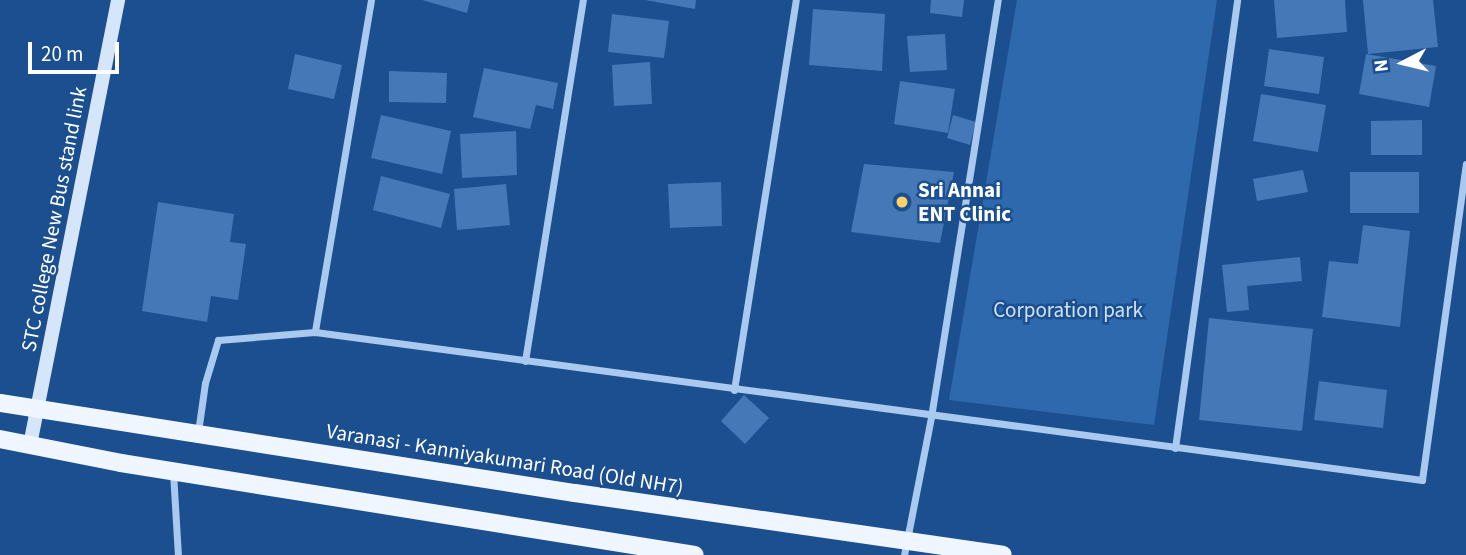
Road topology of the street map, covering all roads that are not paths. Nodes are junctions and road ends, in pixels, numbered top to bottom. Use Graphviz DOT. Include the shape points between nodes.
graph roads {
  1 [pos="118,0"];
  2 [pos="371,0"];
  3 [pos="583,0"];
  4 [pos="796,0"];
  5 [pos="998,0"];
  6 [pos="1237,0"];
  7 [pos="1466,164"];
  8 [pos="314,332"];
  9 [pos="525,361"];
  10 [pos="734,390"];
  11 [pos="0,403"];
  12 [pos="38,411"];
  13 [pos="931,416"];
  14 [pos="198,435"];
  15 [pos="0,439"];
  16 [pos="30,445"];
  17 [pos="1175,448"];
  18 [pos="173,471"];
  19 [pos="906,548"];
  20 [pos="178,555"];
  21 [pos="695,555"];
  22 [pos="1003,555"];
  1 -- 12 [label="street, STC college New Bus stand link"];
  2 -- 8 [label="street"];
  3 -- 9 [label="street"];
  4 -- 10 [label="street"];
  5 -- 13 [label="street"];
  6 -- 17 [label="street"];
  7 -- 17 [label="street" via="1422,480"];
  8 -- 9 [label="street"];
  8 -- 14 [label="street" via="218,340 205,383"];
  9 -- 10 [label="street"];
  10 -- 13 [label="street"];
  11 -- 12 [label="main road, Varanasi - Kanniyakumari Road (Old NH7)"];
  12 -- 14 [label="main road, Varanasi - Kanniyakumari Road (Old NH7)"];
  12 -- 16 [label="street, STC college New Bus stand link"];
  13 -- 17 [label="street"];
  13 -- 19 [label="street"];
  14 -- 19 [label="main road, Varanasi - Kanniyakumari Road (Old NH7)"];
  15 -- 16 [label="main road"];
  16 -- 18 [label="main road"];
  18 -- 20 [label="street"];
  18 -- 21 [label="main road"];
  19 -- 22 [label="main road, Varanasi - Kanniyakumari Road (Old NH7)"];
}
